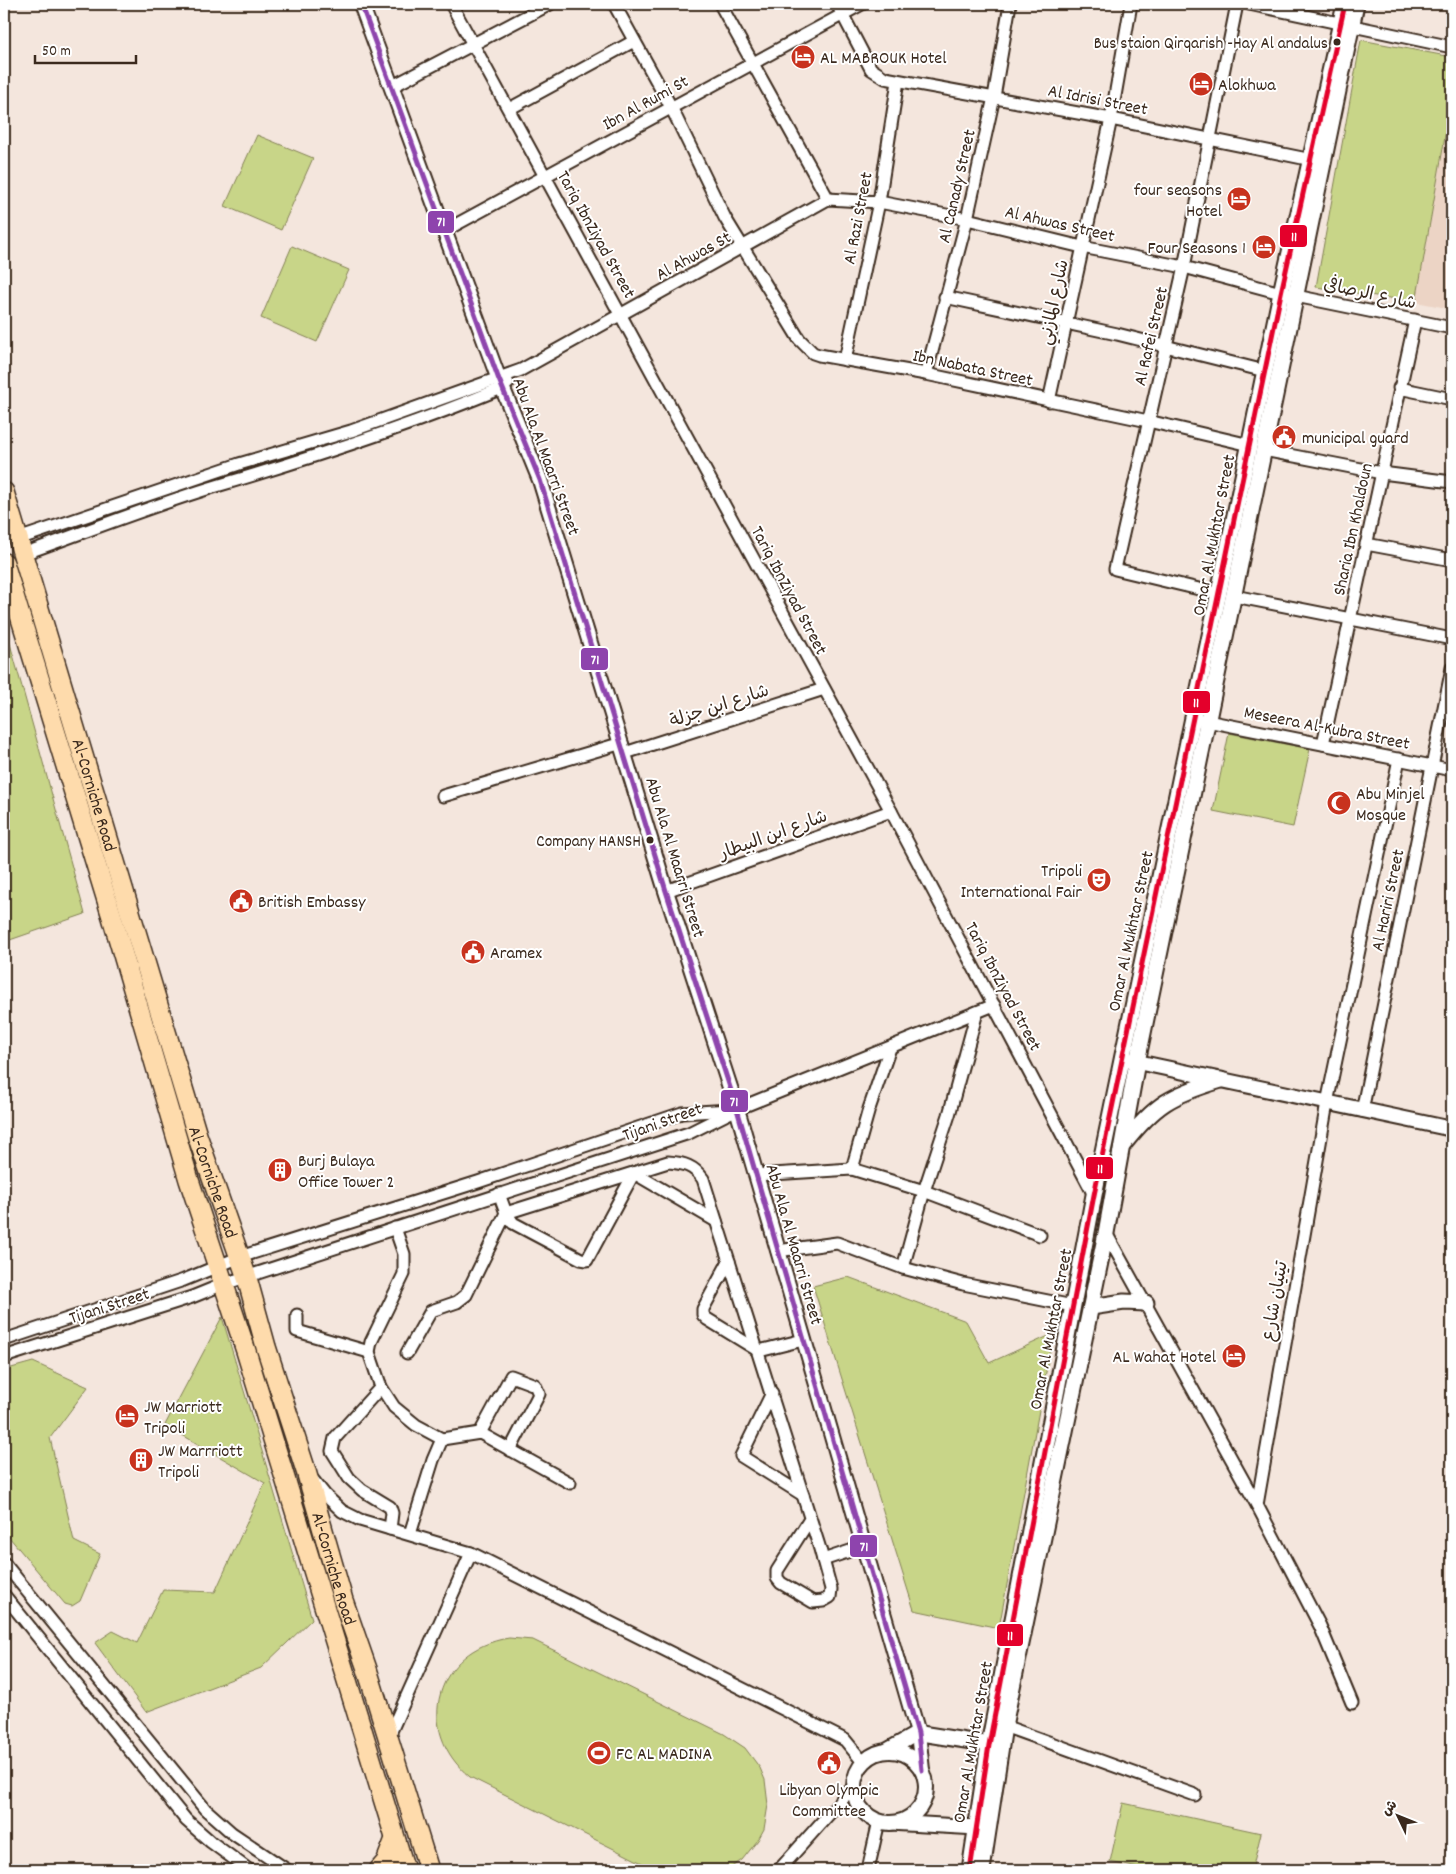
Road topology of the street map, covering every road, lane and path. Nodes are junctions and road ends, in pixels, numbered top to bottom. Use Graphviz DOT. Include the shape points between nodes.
graph roads {
  1 [pos="361,4"];
  2 [pos="451,4"];
  3 [pos="550,4"];
  4 [pos="614,4"];
  5 [pos="720,4"];
  6 [pos="862,4"];
  7 [pos="1010,4"];
  8 [pos="1132,4"];
  9 [pos="1237,4"];
  10 [pos="1249,4"];
  11 [pos="1345,4"];
  12 [pos="1356,4"];
  13 [pos="840,9"];
  14 [pos="1346,25"];
  15 [pos="634,41"];
  16 [pos="474,44"];
  17 [pos="1452,48"];
  18 [pos="753,63"];
  19 [pos="898,81"];
  20 [pos="393,86"];
  21 [pos="994,97"];
  22 [pos="672,107"];
  23 [pos="509,109"];
  24 [pos="1111,119"];
  25 [pos="1210,138"];
  26 [pos="1312,160"];
  27 [pos="546,176"];
  28 [pos="828,199"];
  29 [pos="880,202"];
  30 [pos="967,219"];
  31 [pos="446,230"];
  32 [pos="744,247"];
  33 [pos="1082,247"];
  34 [pos="1184,267"];
  35 [pos="1288,294"];
  36 [pos="945,297"];
  37 [pos="621,315"];
  38 [pos="1415,320"];
  39 [pos="1066,323"];
  40 [pos="1452,328"];
  41 [pos="1166,346"];
  42 [pos="845,360"];
  43 [pos="1265,371"];
  44 [pos="926,374"];
  45 [pos="500,383"];
  46 [pos="1399,388"];
  47 [pos="1452,399"];
  48 [pos="1050,401"];
  49 [pos="1148,421"];
  50 [pos="1257,448"];
  51 [pos="1382,473"];
  52 [pos="1452,482"];
  53 [pos="4,492"];
  54 [pos="1366,544"];
  55 [pos="21,546"];
  56 [pos="1452,560"];
  57 [pos="4,563"];
  58 [pos="1227,595"];
  59 [pos="1350,619"];
  60 [pos="1452,639"];
  61 [pos="1452,668"];
  62 [pos="824,689"];
  63 [pos="1201,720"];
  64 [pos="1323,744"];
  65 [pos="623,748"];
  66 [pos="1399,759"];
  67 [pos="1432,766"];
  68 [pos="1452,770"];
  69 [pos="443,796"];
  70 [pos="891,811"];
  71 [pos="666,891"];
  72 [pos="994,1006"];
  73 [pos="977,1012"];
  74 [pos="890,1048"];
  75 [pos="1130,1060"];
  76 [pos="1221,1080"];
  77 [pos="1326,1103"];
  78 [pos="736,1109"];
  79 [pos="1362,1111"];
  80 [pos="1452,1129"];
  81 [pos="591,1144"];
  82 [pos="1121,1148"];
  83 [pos="596,1163"];
  84 [pos="852,1170"];
  85 [pos="634,1173"];
  86 [pos="756,1175"];
  87 [pos="478,1182"];
  88 [pos="924,1191"];
  89 [pos="499,1194"];
  90 [pos="1094,1195"];
  91 [pos="483,1199"];
  92 [pos="506,1213"];
  93 [pos="716,1221"];
  94 [pos="395,1228"];
  95 [pos="1106,1232"];
  96 [pos="1040,1235"];
  97 [pos="777,1251"];
  98 [pos="240,1256"];
  99 [pos="729,1261"];
  100 [pos="217,1266"];
  101 [pos="903,1268"];
  102 [pos="248,1278"];
  103 [pos="224,1284"];
  104 [pos="1146,1303"];
  105 [pos="1073,1306"];
  106 [pos="1091,1307"];
  107 [pos="297,1314"];
  108 [pos="4,1340"];
  109 [pos="803,1340"];
  110 [pos="759,1351"];
  111 [pos="369,1352"];
  112 [pos="407,1353"];
  113 [pos="4,1357"];
  114 [pos="381,1387"];
  115 [pos="772,1393"];
  116 [pos="480,1433"];
  117 [pos="442,1439"];
  118 [pos="510,1450"];
  119 [pos="306,1471"];
  120 [pos="570,1483"];
  121 [pos="803,1495"];
  122 [pos="1257,1505"];
  123 [pos="810,1519"];
  124 [pos="390,1529"];
  125 [pos="410,1534"];
  126 [pos="862,1547"];
  127 [pos="471,1553"];
  128 [pos="823,1560"];
  129 [pos="4,1563"];
  130 [pos="4,1595"];
  131 [pos="1352,1703"];
  132 [pos="1004,1726"];
  133 [pos="918,1732"];
  134 [pos="141,1733"];
  135 [pos="388,1738"];
  136 [pos="995,1745"];
  137 [pos="124,1746"];
  138 [pos="886,1751"];
  139 [pos="863,1762"];
  140 [pos="922,1770"];
  141 [pos="854,1786"];
  142 [pos="1195,1795"];
  143 [pos="879,1821"];
  144 [pos="894,1823"];
  145 [pos="982,1827"];
  146 [pos="395,1839"];
  147 [pos="249,1870"];
  148 [pos="287,1870"];
  149 [pos="378,1870"];
  150 [pos="405,1870"];
  151 [pos="429,1870"];
  152 [pos="778,1870"];
  153 [pos="868,1870"];
  154 [pos="970,1870"];
  155 [pos="982,1870"];
  1 -- 20 [label="street, Abu Ala Al Maarri Street"];
  2 -- 16 [label="street, Tariq IbnZiyad Street"];
  3 -- 16 [label="street"];
  4 -- 15 [label="street, Ibn Nabata Street"];
  5 -- 18 [label="street"];
  6 -- 13 [label="street, Ibn Al Rumi St"];
  7 -- 21 [label="street, Al Canady Street"];
  8 -- 24 [label="street, شارع المازني"];
  9 -- 25 [label="street, Al Rafei Street"];
  10 -- 14 [label="street"];
  11 -- 14 [label="main road, Omar Al Mukhtar Street"];
  12 -- 14 [label="main road, Omar Al Mukhtar Street"];
  13 -- 18 [label="street, Ibn Al Rumi St"];
  13 -- 19 [label="street, Al Idrisi Street" via="871,69 876,74"];
  14 -- 17 [label="street"];
  14 -- 26 [label="main road, Omar Al Mukhtar Street"];
  14 -- 35 [label="main road, Omar Al Mukhtar Street"];
  15 -- 22 [label="street, Ibn Nabata Street"];
  15 -- 23 [label="street"];
  16 -- 20 [label="street"];
  16 -- 23 [label="street, Tariq IbnZiyad Street"];
  18 -- 22 [label="street, Ibn Al Rumi St"];
  18 -- 28 [label="street"];
  19 -- 21 [label="street, Al Idrisi Street"];
  19 -- 29 [label="street, Al Razi Street"];
  20 -- 31 [label="street, Abu Ala Al Maarri Street"];
  21 -- 24 [label="street, Al Idrisi Street"];
  21 -- 30 [label="street, Al Canady Street"];
  22 -- 27 [label="street, Ibn Al Rumi St"];
  22 -- 32 [label="street, Ibn Nabata Street" via="708,185"];
  23 -- 27 [label="street, Tariq IbnZiyad Street"];
  24 -- 25 [label="street, Al Idrisi Street"];
  24 -- 33 [label="street, شارع المازني"];
  25 -- 26 [label="street, Al Idrisi Street"];
  25 -- 34 [label="street, Al Rafei Street"];
  26 -- 35 [label="main road, Omar Al Mukhtar Street"];
  27 -- 31 [label="street, Ibn Al Rumi St"];
  27 -- 37 [label="street, Tariq IbnZiyad Street"];
  28 -- 29 [label="street, Al Ahwas Street"];
  28 -- 32 [label="street, Al Ahwas St"];
  29 -- 30 [label="street, Al Ahwas Street"];
  29 -- 42 [label="street, Al Razi Street"];
  30 -- 33 [label="street, Al Ahwas Street"];
  30 -- 36 [label="street, Al Canady Street"];
  31 -- 45 [label="street, Abu Ala Al Maarri Street"];
  32 -- 37 [label="street, Al Ahwas St"];
  32 -- 42 [label="street, Ibn Nabata Street" via="806,347 813,353"];
  33 -- 34 [label="street, Al Ahwas Street"];
  33 -- 39 [label="street, شارع المازني"];
  34 -- 35 [label="street, Al Ahwas Street"];
  34 -- 41 [label="street, Al Rafei Street"];
  35 -- 38 [label="street, شارع الرصافي"];
  35 -- 43 [label="main road, Omar Al Mukhtar Street"];
  35 -- 50 [label="main road, Omar Al Mukhtar Street"];
  36 -- 39 [label="street"];
  36 -- 44 [label="street, Al Canady Street"];
  37 -- 45 [label="street, Al Ahwas St"];
  37 -- 62 [label="street, Tariq IbnZiyad Street"];
  38 -- 40 [label="street, شارع الرصافي"];
  38 -- 46 [label="street, Sharia Ibn Khaldoun"];
  39 -- 41 [label="street"];
  39 -- 48 [label="street, شارع المازني"];
  41 -- 43 [label="street"];
  41 -- 49 [label="street, Al Rafei Street"];
  42 -- 44 [label="street, Ibn Nabata Street"];
  43 -- 50 [label="main road, Omar Al Mukhtar Street"];
  44 -- 48 [label="street, Ibn Nabata Street"];
  45 -- 55 [label="street" via="239,464"];
  45 -- 55 [label="street" via="351,445"];
  45 -- 65 [label="street, Abu Ala Al Maarri Street" via="540,480"];
  46 -- 47 [label="street"];
  46 -- 51 [label="street, Sharia Ibn Khaldoun"];
  48 -- 49 [label="street, Ibn Nabata Street"];
  49 -- 50 [label="street, Ibn Nabata Street"];
  49 -- 58 [label="street, Al Rafei Street" via="1115,569"];
  50 -- 51 [label="street, Ibn Nabata Street"];
  50 -- 58 [label="main road, Omar Al Mukhtar Street"];
  51 -- 52 [label="street, Ibn Nabata Street"];
  51 -- 54 [label="street, Sharia Ibn Khaldoun"];
  53 -- 55 [label="highway, Al-Corniche Road"];
  54 -- 56 [label="street"];
  54 -- 59 [label="street, Sharia Ibn Khaldoun"];
  55 -- 98 [label="highway, Al-Corniche Road" via="197,1135"];
  57 -- 100 [label="highway, Al-Corniche Road"];
  58 -- 59 [label="street"];
  58 -- 63 [label="main road, Omar Al Mukhtar Street"];
  59 -- 60 [label="street"];
  59 -- 64 [label="street, Sharia Ibn Khaldoun"];
  61 -- 67 [label="street, Al Hariri Street"];
  62 -- 65 [label="street, شارع ابن جزلة"];
  62 -- 70 [label="street, Tariq IbnZiyad Street"];
  63 -- 64 [label="street, Meseera Al-Kubra Street"];
  63 -- 75 [label="main road, Omar Al Mukhtar Street"];
  64 -- 66 [label="street, Meseera Al-Kubra Street"];
  65 -- 69 [label="street, شارع ابن جزلة"];
  65 -- 71 [label="street, Abu Ala Al Maarri Street"];
  66 -- 67 [label="street, Meseera Al-Kubra Street"];
  66 -- 77 [label="street, تيتيان شارع"];
  67 -- 68 [label="street, Meseera Al-Kubra Street"];
  67 -- 79 [label="street, Al Hariri Street"];
  70 -- 71 [label="street, شارع ابن البيطار"];
  70 -- 72 [label="street, Tariq IbnZiyad Street"];
  71 -- 78 [label="street, Abu Ala Al Maarri Street"];
  72 -- 73 [label="street"];
  72 -- 90 [label="street, Tariq IbnZiyad Street"];
  73 -- 74 [label="street"];
  73 -- 88 [label="street"];
  74 -- 78 [label="street"];
  74 -- 84 [label="street"];
  75 -- 76 [label="street"];
  75 -- 82 [label="main road, Omar Al Mukhtar Street"];
  75 -- 90 [label="main road, Omar Al Mukhtar Street"];
  76 -- 77 [label="street"];
  76 -- 82 [label="main road" via="1176,1095 1156,1108"];
  77 -- 79 [label="street"];
  77 -- 122 [label="street, تيتيان شارع"];
  78 -- 81 [label="street, Tijani Street" via="682,1114"];
  78 -- 83 [label="street, Tijani Street" via="689,1133"];
  78 -- 86 [label="street, Abu Ala Al Maarri Street"];
  79 -- 80 [label="street"];
  81 -- 83 [label="street"];
  81 -- 87 [label="street, Tijani Street"];
  82 -- 95 [label="main road, Omar Al Mukhtar Street"];
  83 -- 89 [label="street, Tijani Street"];
  84 -- 86 [label="street"];
  84 -- 88 [label="street"];
  85 -- 92 [label="street"];
  85 -- 92 [label="street" via="587,1260 513,1223"];
  85 -- 93 [label="street"];
  85 -- 93 [label="street" via="668,1162 690,1166 703,1179"];
  86 -- 97 [label="street, Abu Ala Al Maarri Street"];
  87 -- 91 [label="street"];
  87 -- 98 [label="street, Tijani Street"];
  88 -- 96 [label="street"];
  88 -- 101 [label="street"];
  89 -- 91 [label="street, Tijani Street"];
  89 -- 92 [label="street"];
  90 -- 105 [label="main road, Omar Al Mukhtar Street"];
  91 -- 94 [label="street, Tijani Street"];
  92 -- 112 [label="street" via="466,1295 457,1302 430,1311"];
  93 -- 99 [label="street"];
  94 -- 102 [label="street, Tijani Street"];
  94 -- 111 [label="street" via="404,1254 404,1274"];
  95 -- 104 [label="street"];
  95 -- 106 [label="main road, Omar Al Mukhtar Street"];
  97 -- 101 [label="street" via="837,1243"];
  97 -- 109 [label="street, Abu Ala Al Maarri Street"];
  98 -- 100 [label="street, Tijani Street"];
  98 -- 102 [label="highway, Al-Corniche Road"];
  99 -- 110 [label="street"];
  99 -- 110 [label="street" via="703,1315"];
  100 -- 103 [label="highway, Al-Corniche Road"];
  100 -- 108 [label="street, Tijani Street"];
  101 -- 105 [label="street"];
  102 -- 103 [label="street, Tijani Street"];
  102 -- 119 [label="highway, Al-Corniche Road" via="266,1347"];
  103 -- 113 [label="street, Tijani Street"];
  103 -- 146 [label="highway, Al-Corniche Road"];
  104 -- 106 [label="main road" via="1124,1302"];
  104 -- 122 [label="street"];
  105 -- 136 [label="main road, Omar Al Mukhtar Street"];
  106 -- 132 [label="main road, Omar Al Mukhtar Street"];
  107 -- 111 [label="street" via="297,1331"];
  109 -- 110 [label="street"];
  109 -- 126 [label="street, Abu Ala Al Maarri Street"];
  110 -- 115 [label="street"];
  111 -- 114 [label="street"];
  114 -- 117 [label="street" via="394,1407 416,1425"];
  114 -- 124 [label="street" via="335,1438 332,1451 349,1478 390,1507"];
  115 -- 121 [label="street"];
  115 -- 121 [label="street" via="741,1456"];
  116 -- 117 [label="street"];
  116 -- 118 [label="street"];
  116 -- 118 [label="street" via="511,1376 535,1385 539,1394"];
  117 -- 125 [label="street"];
  118 -- 120 [label="street"];
  119 -- 124 [label="street" via="342,1511"];
  119 -- 135 [label="highway, Al-Corniche Road" via="343,1600"];
  121 -- 123 [label="street"];
  122 -- 131 [label="street" via="1320,1626"];
  123 -- 128 [label="street"];
  123 -- 128 [label="street" via="777,1571 777,1578 813,1602 823,1601 830,1597 831,1590"];
  124 -- 125 [label="street"];
  125 -- 127 [label="street"];
  126 -- 128 [label="street"];
  126 -- 133 [label="street, Abu Ala Al Maarri Street"];
  127 -- 135 [label="street"];
  127 -- 139 [label="street" via="845,1740"];
  129 -- 134 [label="street"];
  130 -- 137 [label="street"];
  132 -- 136 [label="main road, Omar Al Mukhtar Street"];
  132 -- 142 [label="street"];
  133 -- 136 [label="street"];
  133 -- 138 [label="street"];
  133 -- 140 [label="street, Abu Ala Al Maarri Street"];
  134 -- 137 [label="street"];
  134 -- 148 [label="street" via="205,1809 232,1833"];
  135 -- 151 [label="highway, Al-Corniche Road"];
  136 -- 145 [label="main road, Omar Al Mukhtar Street"];
  137 -- 147 [label="street" via="186,1820"];
  138 -- 139 [label="street"];
  138 -- 140 [label="street" via="907,1755"];
  139 -- 141 [label="street"];
  140 -- 144 [label="street" via="926,1782 922,1804 905,1820"];
  141 -- 143 [label="street" via="854,1795 863,1812"];
  141 -- 152 [label="street"];
  143 -- 144 [label="street"];
  143 -- 153 [label="street"];
  144 -- 145 [label="street"];
  145 -- 154 [label="main road, Omar Al Mukhtar Street"];
  145 -- 155 [label="main road, Omar Al Mukhtar Street"];
  146 -- 149 [label="highway" via="386,1862"];
  146 -- 150 [label="highway, Al-Corniche Road"];
}
